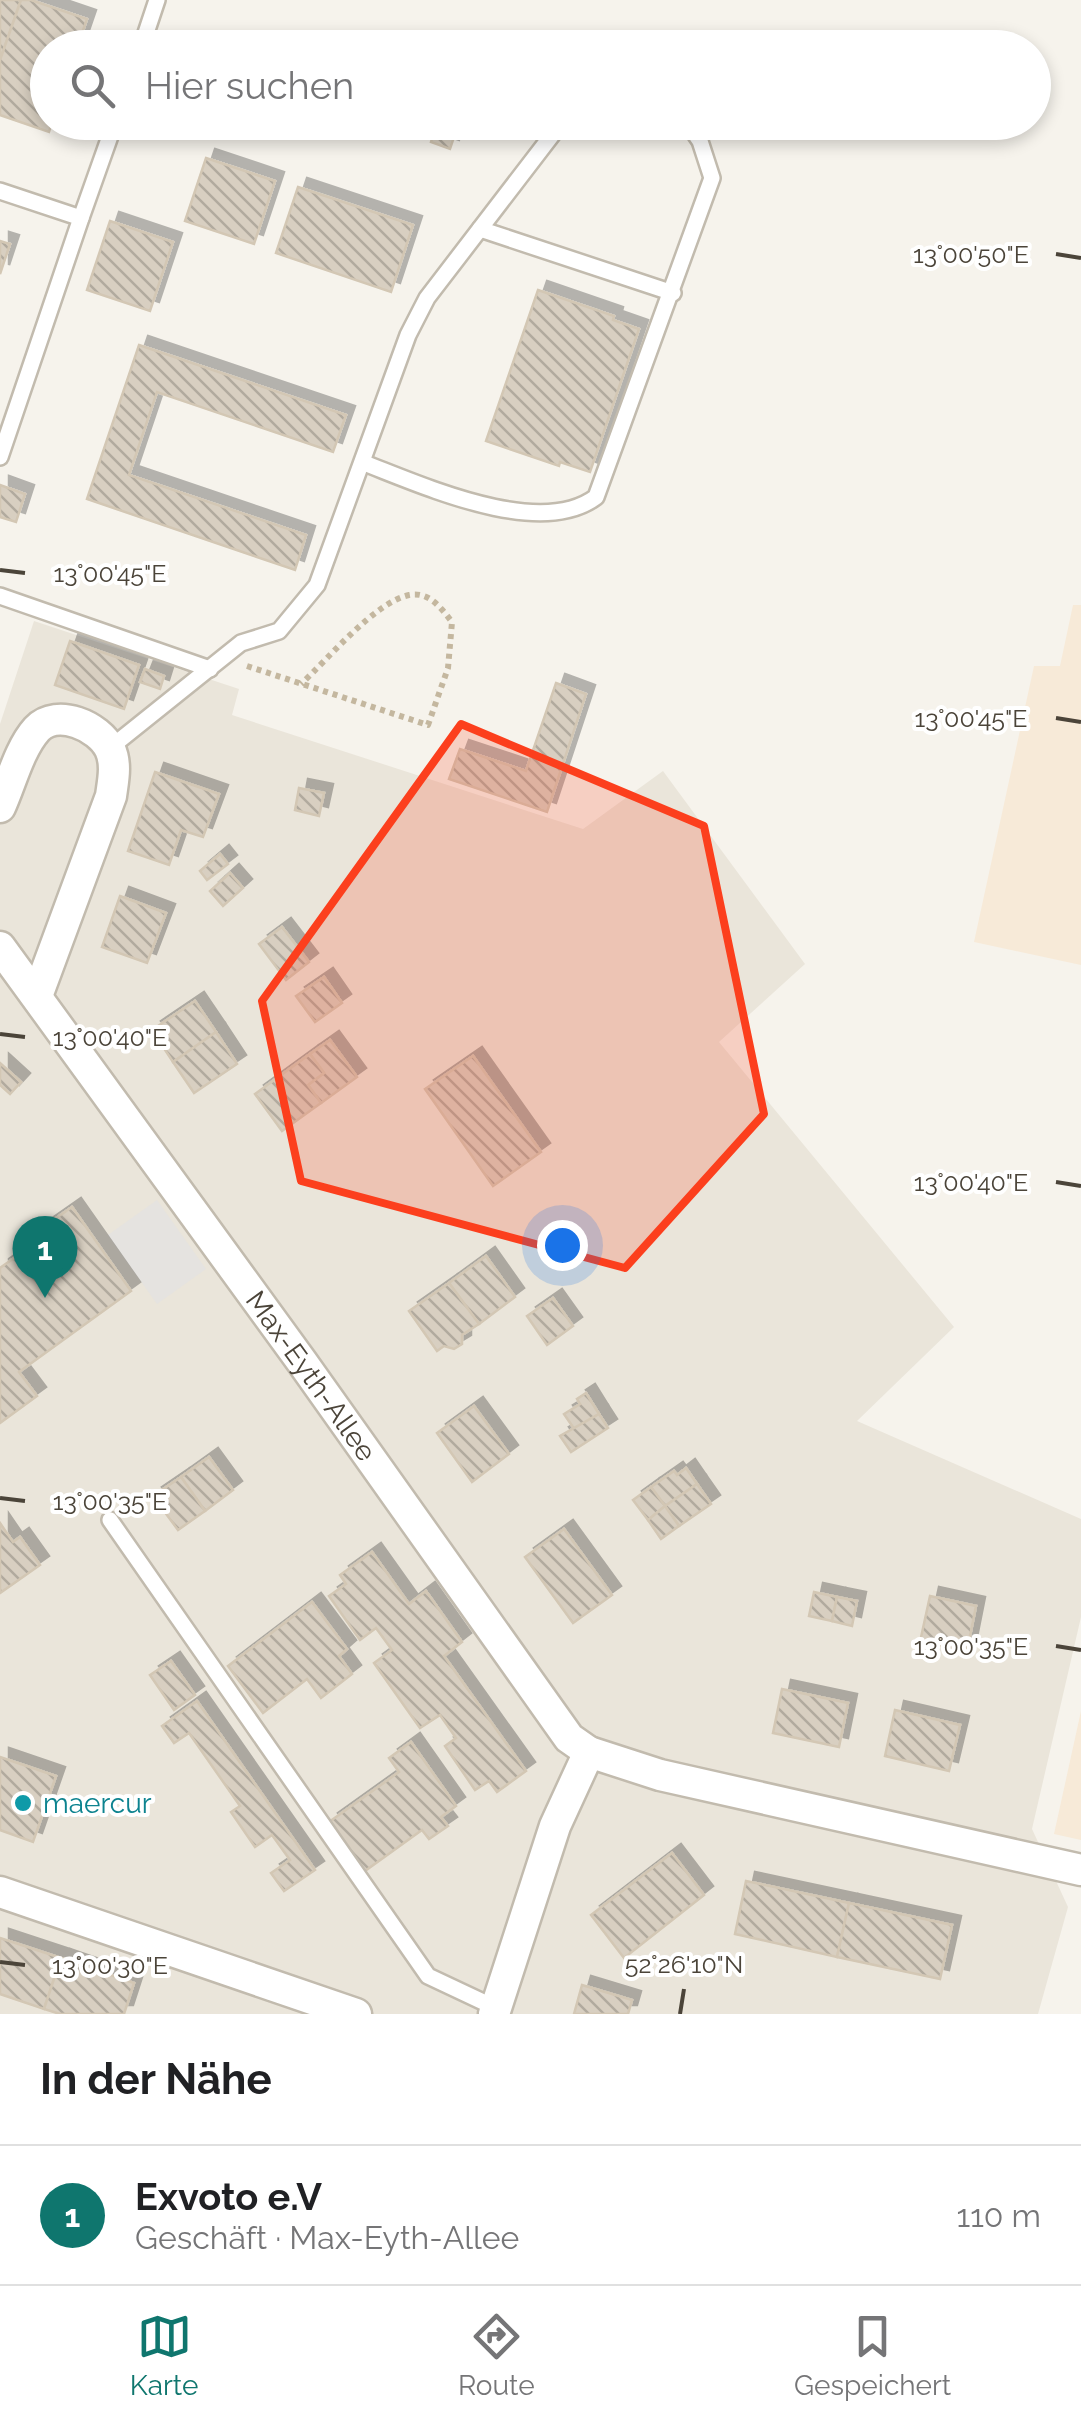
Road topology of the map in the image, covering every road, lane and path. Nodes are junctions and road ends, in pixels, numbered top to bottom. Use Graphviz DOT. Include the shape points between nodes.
graph roads {
  1 [pos="158,0"];
  2 [pos="147,30"];
  3 [pos="108,140"];
  4 [pos="548,140"];
  5 [pos="700,140"];
  6 [pos="0,191"];
  7 [pos="81,218"];
  8 [pos="480,229"];
  9 [pos="673,293"];
  10 [pos="0,457"];
  11 [pos="364,463"];
  12 [pos="0,596"];
  13 [pos="223,657"];
  14 [pos="210,669"];
  15 [pos="301,684"];
  16 [pos="110,748"];
  17 [pos="0,807"];
  18 [pos="0,947"];
  19 [pos="37,996"];
  20 [pos="110,1520"];
  21 [pos="588,1752"];
  22 [pos="1081,1870"];
  23 [pos="0,1892"];
  24 [pos="495,2011"];
  25 [pos="356,2014"];
  1 -- 2 [label="lane"];
  3 -- 7 [label="lane"];
  4 -- 8 [label="lane"];
  5 -- 9 [label="lane" via="712,178"];
  6 -- 7 [label="lane"];
  7 -- 10 [label="lane"];
  8 -- 9 [label="lane"];
  8 -- 11 [label="lane" via="414,322"];
  9 -- 11 [label="lane" via="596,497 580,510 515,512"];
  11 -- 13 [label="lane" via="309,598 279,631 241,643"];
  12 -- 14 [label="lane"];
  13 -- 14 [label="lane"];
  13 -- 15 [label="path"];
  14 -- 16 [label="lane"];
  15 -- 15 [label="path" via="428,725 448,668 452,622 436,601 411,594 384,606"];
  16 -- 17 [label="street" via="81,724 52,720 38,728"];
  16 -- 19 [label="street" via="112,796"];
  18 -- 19 [label="street, Max-Eyth-Allee"];
  19 -- 21 [label="street, Max-Eyth-Allee" via="545,1708"];
  20 -- 24 [label="lane" via="428,1976"];
  21 -- 22 [label="street, Max-Eyth-Allee" via="660,1775"];
  21 -- 24 [label="street" via="555,1826"];
  23 -- 25 [label="street"];
}
